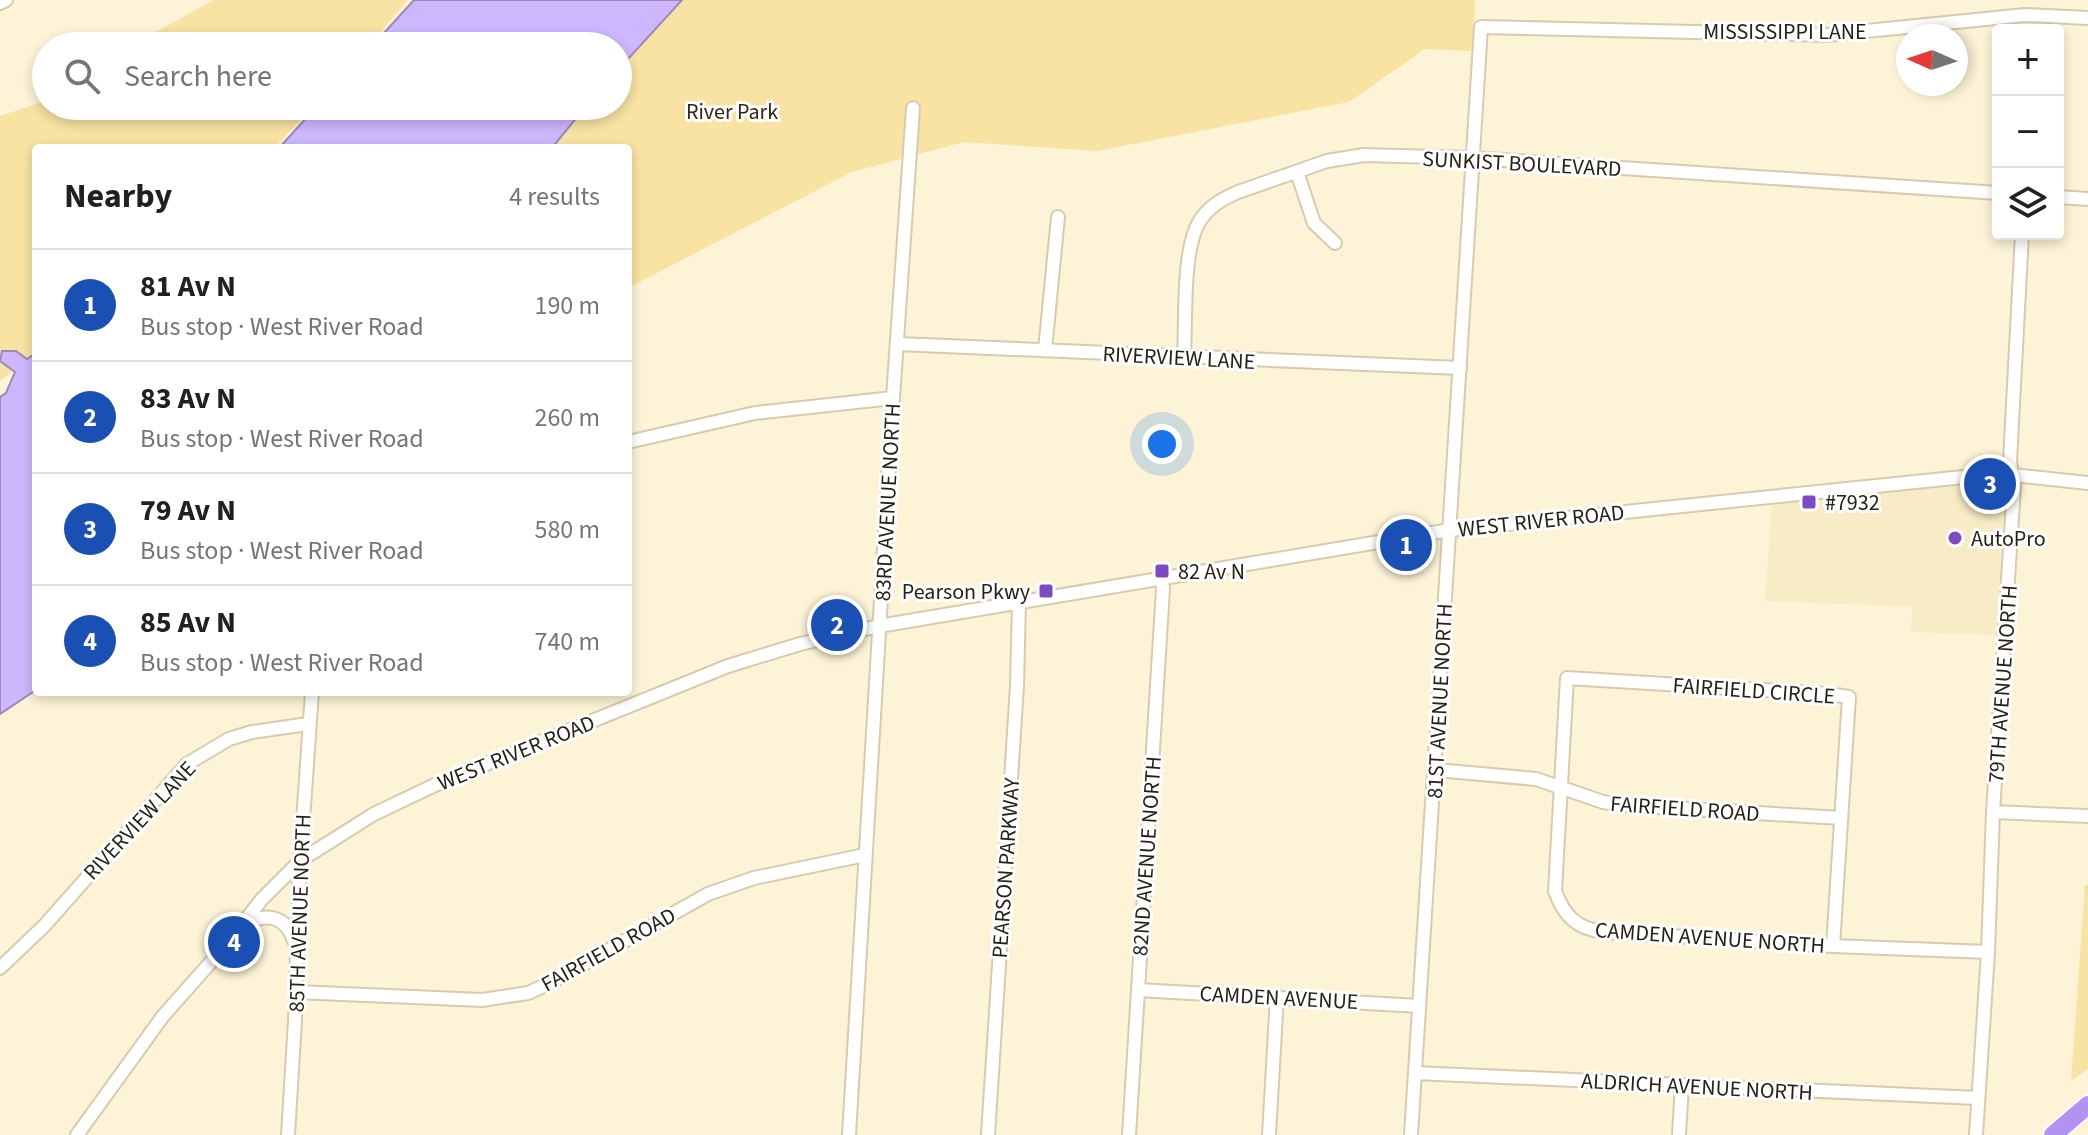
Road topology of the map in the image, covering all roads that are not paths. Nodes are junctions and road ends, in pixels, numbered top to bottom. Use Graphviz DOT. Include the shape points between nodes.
graph roads {
  1 [pos="6,0"];
  2 [pos="0,3"];
  3 [pos="2088,18"];
  4 [pos="1481,27"];
  5 [pos="913,108"];
  6 [pos="1472,158"];
  7 [pos="1297,172"];
  8 [pos="1992,193"];
  9 [pos="2064,197"];
  10 [pos="2088,199"];
  11 [pos="1058,217"];
  12 [pos="2022,240"];
  13 [pos="1335,243"];
  14 [pos="898,344"];
  15 [pos="1045,350"];
  16 [pos="1184,357"];
  17 [pos="1460,368"];
  18 [pos="893,398"];
  19 [pos="632,441"];
  20 [pos="2013,475"];
  21 [pos="2088,483"];
  22 [pos="1450,530"];
  23 [pos="1162,578"];
  24 [pos="1019,601"];
  25 [pos="879,626"];
  26 [pos="312,696"];
  27 [pos="308,724"];
  28 [pos="1436,770"];
  29 [pos="1561,787"];
  30 [pos="1993,812"];
  31 [pos="2088,816"];
  32 [pos="1841,818"];
  33 [pos="865,855"];
  34 [pos="301,860"];
  35 [pos="241,927"];
  36 [pos="1833,946"];
  37 [pos="296,948"];
  38 [pos="1988,952"];
  39 [pos="0,968"];
  40 [pos="1138,990"];
  41 [pos="296,992"];
  42 [pos="1277,996"];
  43 [pos="1419,1006"];
  44 [pos="1415,1073"];
  45 [pos="1682,1085"];
  46 [pos="1978,1098"];
  47 [pos="2088,1105"];
  48 [pos="77,1135"];
  49 [pos="288,1135"];
  50 [pos="849,1135"];
  51 [pos="988,1135"];
  52 [pos="1129,1135"];
  53 [pos="1269,1135"];
  54 [pos="1411,1135"];
  55 [pos="1679,1135"];
  56 [pos="1976,1135"];
  57 [pos="2053,1135"];
  1 -- 2 [label="street"];
  3 -- 4 [label="street, MISSISSIPPI LANE" via="2025,15 1827,35"];
  4 -- 6 [label="street, 81ST AVENUE NORTH"];
  5 -- 14 [label="street, 83RD AVENUE NORTH"];
  6 -- 7 [label="street, SUNKIST BOULEVARD" via="1364,155"];
  6 -- 8 [label="street, SUNKIST BOULEVARD"];
  6 -- 17 [label="street, 81ST AVENUE NORTH"];
  7 -- 13 [label="street" via="1314,223"];
  7 -- 16 [label="street, SUNKIST BOULEVARD" via="1202,208 1189,256"];
  9 -- 10 [label="street"];
  11 -- 15 [label="street"];
  12 -- 20 [label="street, 79TH AVENUE NORTH"];
  14 -- 15 [label="street, RIVERVIEW LANE"];
  14 -- 18 [label="street, 83RD AVENUE NORTH"];
  15 -- 16 [label="street, RIVERVIEW LANE"];
  16 -- 17 [label="street, RIVERVIEW LANE"];
  17 -- 22 [label="street, 81ST AVENUE NORTH"];
  18 -- 19 [label="street" via="755,413"];
  18 -- 25 [label="street, 83RD AVENUE NORTH"];
  20 -- 21 [label="street, WEST RIVER ROAD"];
  20 -- 22 [label="street, WEST RIVER ROAD"];
  20 -- 30 [label="street, 79TH AVENUE NORTH"];
  22 -- 23 [label="street, WEST RIVER ROAD"];
  22 -- 28 [label="street, 81ST AVENUE NORTH"];
  23 -- 24 [label="street, WEST RIVER ROAD"];
  23 -- 40 [label="street, 82ND AVENUE NORTH"];
  24 -- 25 [label="street, WEST RIVER ROAD"];
  24 -- 51 [label="street, PEARSON PARKWAY"];
  25 -- 33 [label="street, 83RD AVENUE NORTH"];
  25 -- 34 [label="street, WEST RIVER ROAD" via="779,650 648,698 405,799"];
  26 -- 27 [label="street, 85TH AVENUE NORTH"];
  27 -- 34 [label="street, 85TH AVENUE NORTH"];
  27 -- 39 [label="street, RIVERVIEW LANE" via="229,739 187,764 45,925"];
  28 -- 29 [label="street, FAIRFIELD ROAD" via="1536,779"];
  28 -- 43 [label="street, 81ST AVENUE NORTH"];
  29 -- 32 [label="street, FAIRFIELD ROAD" via="1622,805"];
  29 -- 32 [label="street, FAIRFIELD CIRCLE" via="1567,678 1829,694 1849,697"];
  29 -- 36 [label="street, CAMDEN AVENUE NORTH" via="1555,891 1567,916 1578,925 1591,931"];
  30 -- 31 [label="street"];
  30 -- 38 [label="street, 79TH AVENUE NORTH"];
  32 -- 36 [label="street, FAIRFIELD CIRCLE"];
  33 -- 41 [label="street, FAIRFIELD ROAD" via="754,878 708,894 528,993 482,1000"];
  33 -- 50 [label="street, 83RD AVENUE NORTH"];
  34 -- 35 [label="street, WEST RIVER ROAD"];
  34 -- 37 [label="street, 85TH AVENUE NORTH"];
  35 -- 37 [label="street" via="261,917 276,918 290,930"];
  35 -- 48 [label="street, WEST RIVER ROAD" via="154,1027"];
  36 -- 38 [label="street, CAMDEN AVENUE NORTH"];
  37 -- 41 [label="street, 85TH AVENUE NORTH"];
  38 -- 46 [label="street, 79TH AVENUE NORTH"];
  40 -- 42 [label="street, CAMDEN AVENUE"];
  40 -- 52 [label="street, 82ND AVENUE NORTH"];
  41 -- 49 [label="street, 85TH AVENUE NORTH"];
  42 -- 43 [label="street, CAMDEN AVENUE"];
  42 -- 53 [label="street"];
  43 -- 44 [label="street, 81ST AVENUE NORTH"];
  44 -- 45 [label="street, ALDRICH AVENUE NORTH"];
  44 -- 54 [label="street, 81ST AVENUE NORTH"];
  45 -- 46 [label="street, ALDRICH AVENUE NORTH"];
  45 -- 55 [label="street"];
  46 -- 56 [label="street, 79TH AVENUE NORTH"];
  47 -- 57 [label="highway"];
}
